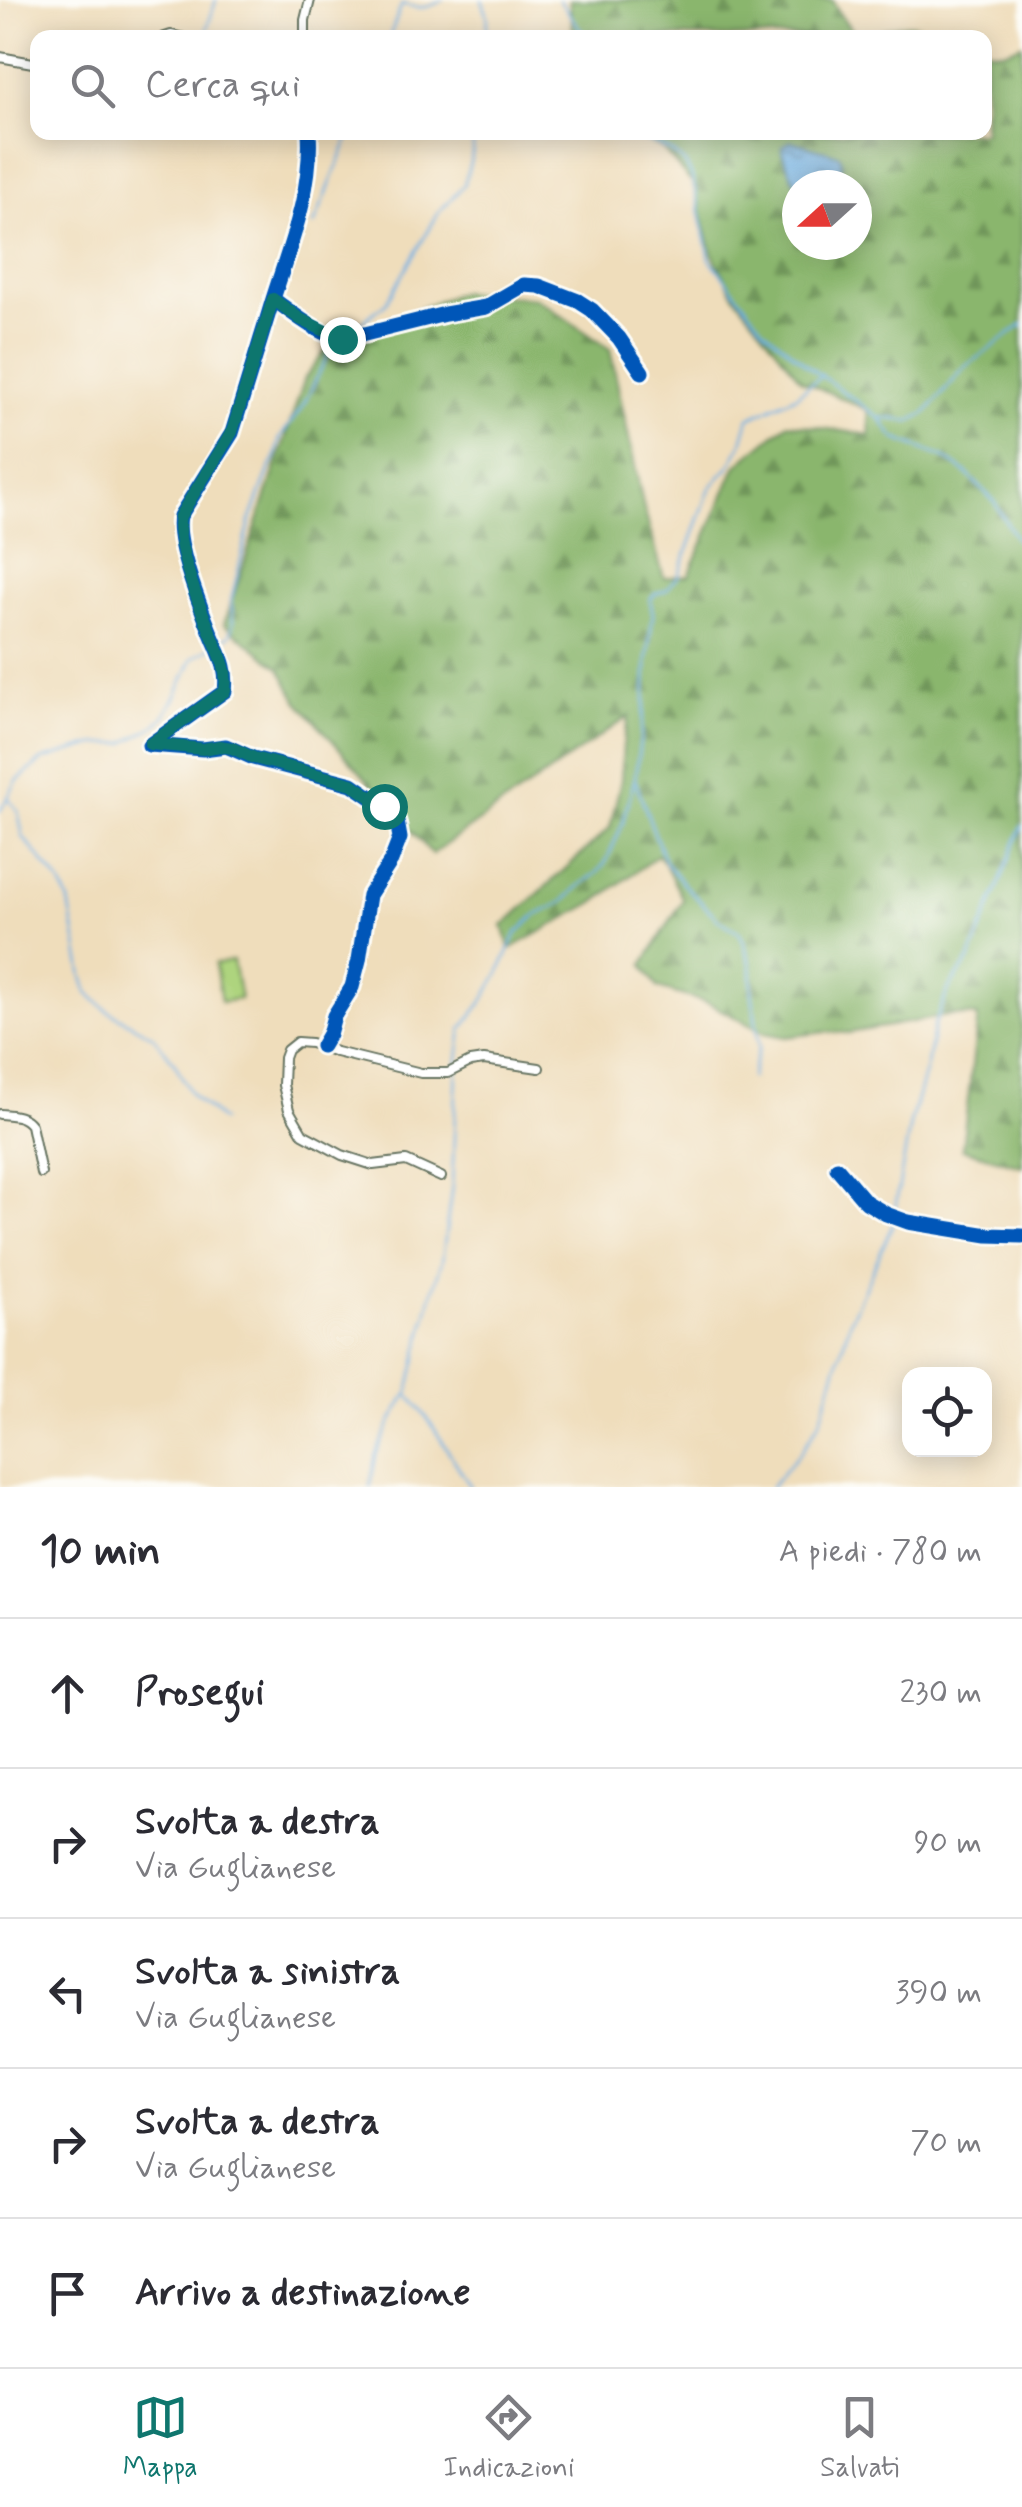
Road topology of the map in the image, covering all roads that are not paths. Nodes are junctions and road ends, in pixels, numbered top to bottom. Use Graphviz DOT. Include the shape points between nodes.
graph roads {
  1 [pos="310,0"];
  2 [pos="305,30"];
  3 [pos="0,57"];
  4 [pos="30,63"];
  5 [pos="310,140"];
  6 [pos="273,299"];
  7 [pos="642,372"];
  8 [pos="322,1046"];
  9 [pos="540,1068"];
  10 [pos="0,1114"];
  11 [pos="837,1168"];
  12 [pos="42,1174"];
  13 [pos="441,1177"];
  14 [pos="1022,1236"];
  1 -- 2 [label="street"];
  3 -- 4 [label="street"];
  5 -- 6 [label="street" via="304,198"];
  6 -- 7 [label="street" via="342,339 486,307 524,285 539,286 592,310"];
  6 -- 8 [label="street" via="232,432 177,527 226,665 225,691 150,744 226,746 352,784 397,821 400,838 369,895 352,987"];
  8 -- 9 [label="street" via="421,1073 448,1073 477,1060"];
  8 -- 13 [label="street" via="298,1042 284,1058 284,1096 303,1134 373,1166 406,1161"];
  10 -- 12 [label="street" via="29,1122"];
  11 -- 14 [label="street" via="886,1214"];
}
